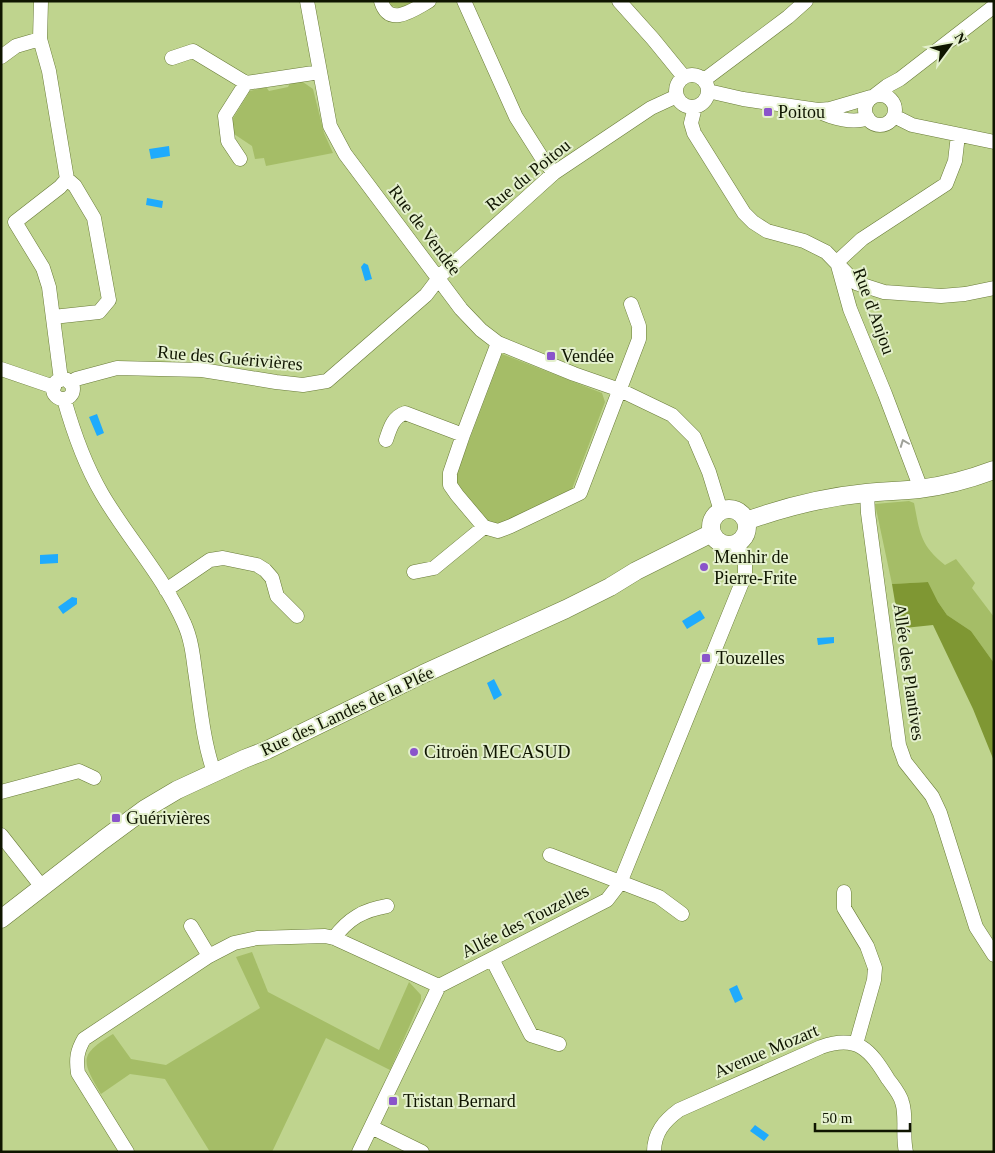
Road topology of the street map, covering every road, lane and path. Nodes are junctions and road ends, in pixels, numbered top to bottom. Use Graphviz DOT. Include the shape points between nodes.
graph roads {
  1 [pos="41,1"];
  2 [pos="307,1"];
  3 [pos="381,1"];
  4 [pos="429,1"];
  5 [pos="464,1"];
  6 [pos="618,1"];
  7 [pos="806,1"];
  8 [pos="992,5"];
  9 [pos="40,39"];
  10 [pos="1,57"];
  11 [pos="172,58"];
  12 [pos="320,72"];
  13 [pos="684,77"];
  14 [pos="900,79"];
  15 [pos="246,83"];
  16 [pos="706,86"];
  17 [pos="677,96"];
  18 [pos="872,97"];
  19 [pos="695,107"];
  20 [pos="818,110"];
  21 [pos="894,110"];
  22 [pos="868,118"];
  23 [pos="958,134"];
  24 [pos="994,142"];
  25 [pos="240,159"];
  26 [pos="554,173"];
  27 [pos="67,179"];
  28 [pos="837,262"];
  29 [pos="438,279"];
  30 [pos="994,288"];
  31 [pos="632,304"];
  32 [pos="53,317"];
  33 [pos="498,343"];
  34 [pos="1,369"];
  35 [pos="62,383"];
  36 [pos="620,390"];
  37 [pos="463,435"];
  38 [pos="386,440"];
  39 [pos="994,470"];
  40 [pos="921,489"];
  41 [pos="867,493"];
  42 [pos="722,511"];
  43 [pos="746,521"];
  44 [pos="484,527"];
  45 [pos="712,533"];
  46 [pos="736,544"];
  47 [pos="414,572"];
  48 [pos="166,590"];
  49 [pos="297,616"];
  50 [pos="214,772"];
  51 [pos="94,778"];
  52 [pos="1,792"];
  53 [pos="1,835"];
  54 [pos="550,855"];
  55 [pos="620,883"];
  56 [pos="42,887"];
  57 [pos="844,892"];
  58 [pos="387,906"];
  59 [pos="682,914"];
  60 [pos="1,918"];
  61 [pos="191,926"];
  62 [pos="334,938"];
  63 [pos="994,955"];
  64 [pos="209,956"];
  65 [pos="492,959"];
  66 [pos="439,986"];
  67 [pos="559,1044"];
  68 [pos="856,1044"];
  69 [pos="370,1127"];
  70 [pos="127,1152"];
  71 [pos="359,1152"];
  72 [pos="422,1152"];
  73 [pos="654,1152"];
  74 [pos="906,1152"];
  1 -- 9 [label="street"];
  2 -- 12 [label="street, Rue de Vendée"];
  3 -- 4 [label="street" via="388,13 394,16"];
  5 -- 26 [label="street" via="516,117"];
  6 -- 13 [label="street"];
  7 -- 16 [label="street"];
  8 -- 14 [label="street"];
  9 -- 10 [label="street" via="16,46"];
  9 -- 27 [label="street" via="49,71"];
  11 -- 15 [label="street" via="193,51"];
  12 -- 15 [label="street"];
  12 -- 29 [label="street, Rue de Vendée" via="330,126 345,154"];
  13 -- 16 [label="street" via="694,75"];
  13 -- 17 [label="street" via="677,86"];
  14 -- 18 [label="street"];
  14 -- 21 [label="street"];
  15 -- 25 [label="street" via="225,116 228,141"];
  16 -- 19 [label="street" via="705,101"];
  16 -- 20 [label="street" via="743,99"];
  17 -- 19 [label="street" via="682,104"];
  17 -- 26 [label="street, Rue du Poitou" via="651,108"];
  18 -- 20 [label="street"];
  18 -- 21 [label="street" via="878,94 888,96"];
  18 -- 22 [label="street" via="866,105"];
  19 -- 28 [label="street" via="691,123 694,133 744,213 767,231 812,244"];
  20 -- 22 [label="street" via="829,117"];
  21 -- 22 [label="street" via="888,123 875,124"];
  21 -- 23 [label="street" via="912,125"];
  23 -- 24 [label="street"];
  23 -- 28 [label="street, Rue d'Anjou" via="946,184 862,239"];
  26 -- 29 [label="street, Rue du Poitou"];
  27 -- 32 [label="street" via="14,222 43,268"];
  27 -- 32 [label="street" via="75,186 94,218 109,300 99,312"];
  28 -- 30 [label="street" via="856,283 884,292 941,296"];
  40 -- 28 [label="street, Rue d'Anjou, one-way" via="850,309"];
  29 -- 33 [label="street, Rue de Vendée" via="461,309"];
  29 -- 35 [label="street, Rue des Guérivières" via="426,295 327,381 303,385 202,370 117,368"];
  31 -- 36 [label="street" via="639,339"];
  32 -- 35 [label="street"];
  33 -- 36 [label="street, Rue de Vendée"];
  33 -- 37 [label="street"];
  34 -- 35 [label="street"];
  35 -- 48 [label="street" via="73,388 64,399 92,475"];
  36 -- 42 [label="street, Rue de Vendée" via="672,415 694,437"];
  36 -- 44 [label="street" via="580,493 498,531"];
  37 -- 38 [label="street" via="406,412 393,422"];
  37 -- 44 [label="street" via="450,473 450,485"];
  39 -- 40 [label="street"];
  40 -- 41 [label="street"];
  41 -- 43 [label="street" via="804,504"];
  41 -- 63 [label="street, Allée des Plantives" via="899,745 905,762 932,796 940,813 976,927"];
  42 -- 43 [label="street" via="739,512"];
  42 -- 45 [label="street" via="714,518"];
  43 -- 46 [label="street" via="745,537"];
  44 -- 47 [label="street" via="434,568"];
  45 -- 46 [label="street" via="725,545"];
  45 -- 50 [label="street, Rue des Landes de la Plée" via="533,625"];
  46 -- 55 [label="street, Allée des Touzelles" via="745,558 745,575"];
  48 -- 49 [label="street" via="210,560 223,558 257,564 272,578 277,596"];
  48 -- 50 [label="street" via="184,623 192,650"];
  50 -- 56 [label="street, Rue des Landes de la Plée" via="145,809"];
  51 -- 52 [label="street" via="79,772"];
  53 -- 56 [label="street"];
  54 -- 55 [label="street"];
  55 -- 59 [label="street" via="658,897"];
  55 -- 65 [label="street, Allée des Touzelles" via="607,900"];
  56 -- 60 [label="street, Rue des Landes de la Plée"];
  57 -- 68 [label="street" via="844,908 867,946 875,968"];
  58 -- 62 [label="street" via="370,909 343,925"];
  61 -- 64 [label="street"];
  62 -- 64 [label="street" via="257,938 234,943"];
  62 -- 66 [label="street"];
  64 -- 70 [label="street" via="84,1039 78,1048 78,1073"];
  65 -- 66 [label="street, Allée des Touzelles"];
  65 -- 67 [label="street" via="531,1035"];
  66 -- 69 [label="street"];
  68 -- 73 [label="street, Avenue Mozart" via="844,1041 821,1046 679,1110 659,1129"];
  68 -- 74 [label="street" via="878,1062 902,1101"];
  69 -- 71 [label="street"];
  69 -- 72 [label="street"];
}
